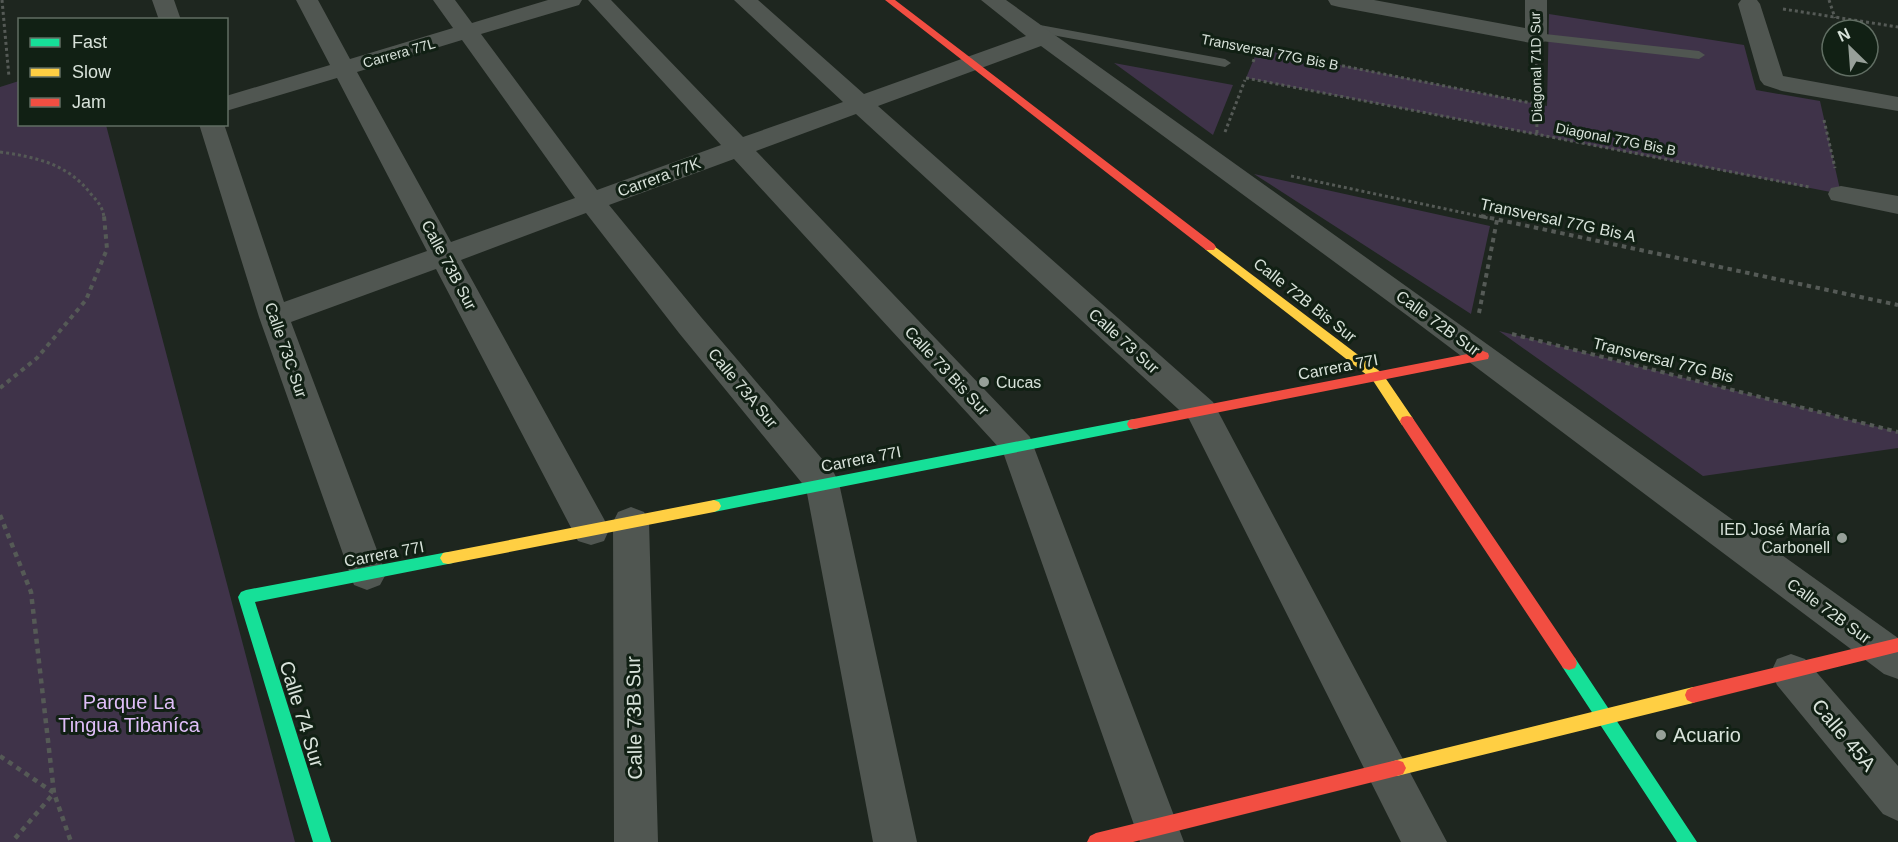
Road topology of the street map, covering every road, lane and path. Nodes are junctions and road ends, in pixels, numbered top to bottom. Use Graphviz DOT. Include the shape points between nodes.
graph roads {
  1 [pos="2,0"];
  2 [pos="163,0"];
  3 [pos="307,0"];
  4 [pos="444,0"];
  5 [pos="571,0"];
  6 [pos="599,0"];
  7 [pos="746,0"];
  8 [pos="889,0"];
  9 [pos="992,0"];
  10 [pos="1339,0"];
  11 [pos="1536,0"];
  12 [pos="1829,0"];
  13 [pos="1749,4"];
  14 [pos="169,18"];
  15 [pos="1835,18"];
  16 [pos="1880,24"];
  17 [pos="1898,27"];
  18 [pos="1036,32"];
  19 [pos="467,33"];
  20 [pos="1536,37"];
  21 [pos="1235,45"];
  22 [pos="1258,49"];
  23 [pos="1699,55"];
  24 [pos="1226,63"];
  25 [pos="971,64"];
  26 [pos="343,69"];
  27 [pos="9,77"];
  28 [pos="1246,78"];
  29 [pos="1817,90"];
  30 [pos="228,103"];
  31 [pos="862,104"];
  32 [pos="1536,104"];
  33 [pos="1898,104"];
  34 [pos="212,126"];
  35 [pos="1537,135"];
  36 [pos="737,149"];
  37 [pos="0,152"];
  38 [pos="1214,160"];
  39 [pos="1282,174"];
  40 [pos="1841,194"];
  41 [pos="591,201"];
  42 [pos="1898,205"];
  43 [pos="1497,220"];
  44 [pos="444,255"];
  45 [pos="1898,305"];
  46 [pos="1479,314"];
  47 [pos="274,317"];
  48 [pos="1510,334"];
  49 [pos="1483,356"];
  50 [pos="1377,376"];
  51 [pos="0,388"];
  52 [pos="1201,411"];
  53 [pos="1898,432"];
  54 [pos="1018,446"];
  55 [pos="822,483"];
  56 [pos="0,515"];
  57 [pos="631,522"];
  58 [pos="591,530"];
  59 [pos="367,574"];
  60 [pos="246,597"];
  61 [pos="1892,652"];
  62 [pos="1791,672"];
  63 [pos="1603,717"];
  64 [pos="0,756"];
  65 [pos="1388,770"];
  66 [pos="54,793"];
  67 [pos="1898,799"];
  68 [pos="1159,835"];
  69 [pos="12,842"];
  70 [pos="71,842"];
  71 [pos="322,842"];
  72 [pos="636,842"];
  73 [pos="895,842"];
  74 [pos="1096,842"];
  75 [pos="1425,842"];
  76 [pos="1688,842"];
  1 -- 27 [label="path"];
  2 -- 14 [label="street"];
  3 -- 26 [label="street, Calle 73B Sur"];
  4 -- 19 [label="street, Calle 73A Sur"];
  5 -- 19 [label="street, Carrera 77L"];
  6 -- 36 [label="street, Calle 73 Bis Sur"];
  7 -- 31 [label="street, Calle 73 Sur"];
  8 -- 25 [label="street, Calle 72B Bis Sur"];
  9 -- 18 [label="street, Calle 72B Sur"];
  10 -- 20 [label="street"];
  11 -- 20 [label="street, Diagonal 71D Sur"];
  12 -- 15 [label="path"];
  13 -- 15 [label="path"];
  13 -- 29 [label="street" via="1770,78"];
  16 -- 17 [label="path"];
  18 -- 24 [label="lane"];
  18 -- 25 [label="street, Carrera 77K"];
  18 -- 38 [label="street, Calle 72B Sur"];
  19 -- 26 [label="street, Carrera 77L"];
  19 -- 41 [label="street, Calle 73A Sur"];
  20 -- 23 [label="lane"];
  20 -- 32 [label="path, Diagonal 71D Sur"];
  21 -- 22 [label="path, Transversal 77G Bis B"];
  22 -- 28 [label="path"];
  22 -- 32 [label="path, Transversal 77G Bis B"];
  25 -- 31 [label="street, Carrera 77K"];
  25 -- 50 [label="street, Calle 72B Bis Sur"];
  26 -- 30 [label="street, Carrera 77L"];
  26 -- 44 [label="street, Calle 73B Sur"];
  28 -- 35 [label="path, Diagonal 77G Bis B"];
  28 -- 38 [label="path"];
  29 -- 33 [label="street"];
  29 -- 40 [label="path"];
  31 -- 36 [label="street, Carrera 77K"];
  31 -- 52 [label="street, Calle 73 Sur"];
  32 -- 35 [label="path, Diagonal 71D Sur"];
  34 -- 47 [label="street, Calle 73C Sur"];
  35 -- 40 [label="path, Diagonal 77G Bis B"];
  36 -- 41 [label="street, Carrera 77K"];
  36 -- 54 [label="street, Calle 73 Bis Sur"];
  37 -- 51 [label="path" via="34,157 78,177 103,208 107,249 86,300 38,358"];
  38 -- 49 [label="street, Calle 72B Sur"];
  39 -- 43 [label="path, Transversal 77G Bis A"];
  40 -- 42 [label="street"];
  41 -- 44 [label="street, Carrera 77K"];
  41 -- 55 [label="street, Calle 73A Sur"];
  43 -- 45 [label="path, Transversal 77G Bis A"];
  43 -- 46 [label="path"];
  44 -- 47 [label="street, Carrera 77K"];
  44 -- 58 [label="street, Calle 73B Sur"];
  47 -- 59 [label="street, Calle 73C Sur"];
  48 -- 53 [label="path, Transversal 77G Bis"];
  49 -- 50 [label="street, Carrera 77I"];
  49 -- 61 [label="street, Calle 72B Sur"];
  50 -- 52 [label="street, Carrera 77I"];
  50 -- 63 [label="street, Calle 72B Bis Sur"];
  52 -- 54 [label="street, Carrera 77I"];
  52 -- 65 [label="street, Calle 73 Sur"];
  54 -- 55 [label="street, Carrera 77I"];
  54 -- 68 [label="street, Calle 73 Bis Sur"];
  55 -- 57 [label="street, Carrera 77I"];
  55 -- 73 [label="street, Calle 73A Sur"];
  56 -- 66 [label="path" via="31,592"];
  57 -- 58 [label="street, Carrera 77I"];
  57 -- 72 [label="street, Calle 73B Sur"];
  58 -- 59 [label="street, Carrera 77I"];
  59 -- 60 [label="street, Carrera 77I"];
  60 -- 71 [label="street, Calle 74 Sur"];
  61 -- 62 [label="street"];
  62 -- 63 [label="street"];
  62 -- 67 [label="street, Calle 45A"];
  63 -- 65 [label="street"];
  63 -- 76 [label="street, Calle 72B Bis Sur"];
  64 -- 66 [label="path"];
  65 -- 68 [label="street"];
  65 -- 75 [label="street, Calle 73 Sur"];
  66 -- 69 [label="path"];
  66 -- 70 [label="path"];
  68 -- 74 [label="street"];
}
